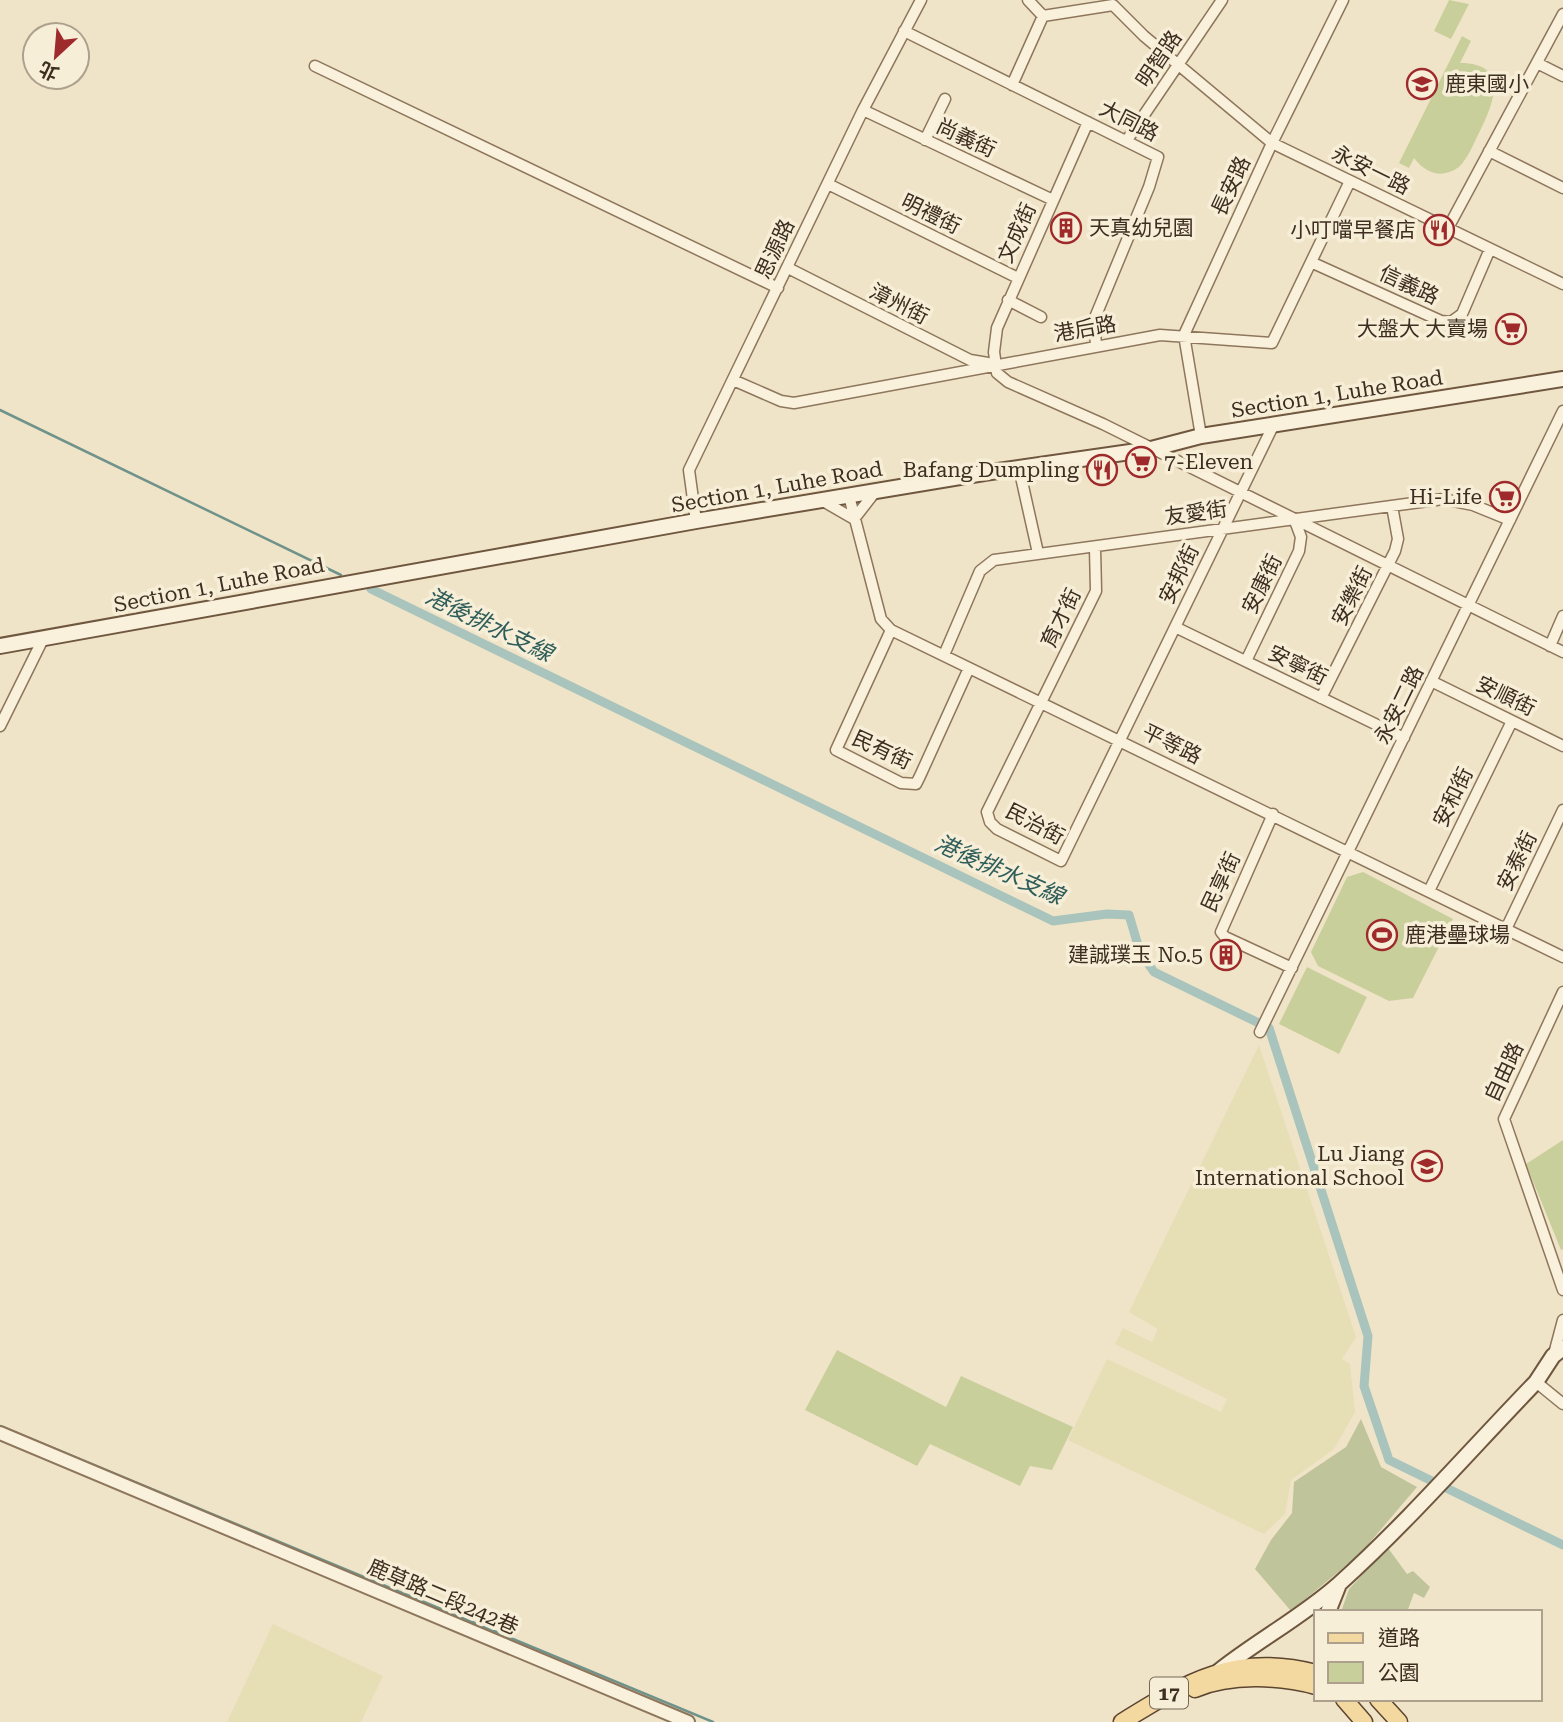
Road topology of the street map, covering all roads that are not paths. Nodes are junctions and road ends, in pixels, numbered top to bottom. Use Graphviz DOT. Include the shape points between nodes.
graph roads {
  1 [pos="921,0"];
  2 [pos="1028,0"];
  3 [pos="1223,0"];
  4 [pos="1343,0"];
  5 [pos="1114,2"];
  6 [pos="1563,14"];
  7 [pos="1043,16"];
  8 [pos="904,31"];
  9 [pos="1536,63"];
  10 [pos="1179,64"];
  11 [pos="315,66"];
  12 [pos="1563,76"];
  13 [pos="1012,85"];
  14 [pos="944,99"];
  15 [pos="863,110"];
  16 [pos="1088,122"];
  17 [pos="925,140"];
  18 [pos="1127,140"];
  19 [pos="1272,144"];
  20 [pos="1489,151"];
  21 [pos="1350,181"];
  22 [pos="828,184"];
  23 [pos="1563,188"];
  24 [pos="1053,200"];
  25 [pos="1448,228"];
  26 [pos="1490,249"];
  27 [pos="1313,262"];
  28 [pos="788,268"];
  29 [pos="1018,278"];
  30 [pos="1563,284"];
  31 [pos="778,288"];
  32 [pos="1008,300"];
  33 [pos="1041,317"];
  34 [pos="1184,335"];
  35 [pos="1096,345"];
  36 [pos="995,364"];
  37 [pos="1563,379"];
  38 [pos="733,380"];
  39 [pos="1563,411"];
  40 [pos="1273,426"];
  41 [pos="1201,436"];
  42 [pos="1151,449"];
  43 [pos="1019,468"];
  44 [pos="875,492"];
  45 [pos="1240,494"];
  46 [pos="849,496"];
  47 [pos="823,501"];
  48 [pos="1392,506"];
  49 [pos="854,519"];
  50 [pos="1510,520"];
  51 [pos="696,521"];
  52 [pos="1295,521"];
  53 [pos="1224,528"];
  54 [pos="1095,548"];
  55 [pos="1038,553"];
  56 [pos="1388,567"];
  57 [pos="1468,606"];
  58 [pos="1563,616"];
  59 [pos="1175,627"];
  60 [pos="891,630"];
  61 [pos="43,639"];
  62 [pos="0,646"];
  63 [pos="1550,646"];
  64 [pos="1563,652"];
  65 [pos="944,655"];
  66 [pos="1246,661"];
  67 [pos="969,668"];
  68 [pos="1431,681"];
  69 [pos="1321,698"];
  70 [pos="1042,701"];
  71 [pos="1512,721"];
  72 [pos="0,726"];
  73 [pos="1404,738"];
  74 [pos="1119,739"];
  75 [pos="1563,746"];
  76 [pos="1563,810"];
  77 [pos="1273,814"];
  78 [pos="1349,851"];
  79 [pos="1429,891"];
  80 [pos="1506,929"];
  81 [pos="1563,957"];
  82 [pos="1292,968"];
  83 [pos="1563,992"];
  84 [pos="1558,1012"];
  85 [pos="1260,1032"];
  86 [pos="1560,1272"];
  87 [pos="1563,1290"];
  88 [pos="1563,1320"];
  89 [pos="1558,1352"];
  90 [pos="1536,1382"];
  91 [pos="1563,1404"];
  92 [pos="0,1433"];
  93 [pos="1339,1584"];
  94 [pos="1329,1610"];
  95 [pos="1314,1673"];
  96 [pos="1222,1676"];
  97 [pos="1314,1685"];
  98 [pos="1346,1701"];
  99 [pos="1380,1701"];
  100 [pos="688,1722"];
  101 [pos="1122,1722"];
  102 [pos="1138,1722"];
  103 [pos="1364,1722"];
  104 [pos="1399,1722"];
  1 -- 8 [label="street, 思源路"];
  2 -- 7 [label="street"];
  3 -- 10 [label="street, 明智路"];
  4 -- 19 [label="street, 長安路"];
  5 -- 7 [label="street"];
  5 -- 10 [label="street, 永安一路" via="1144,36"];
  6 -- 9 [label="street"];
  7 -- 13 [label="street"];
  8 -- 13 [label="street, 大同路"];
  8 -- 15 [label="street, 思源路"];
  9 -- 12 [label="street"];
  9 -- 20 [label="street"];
  10 -- 18 [label="street, 明智路"];
  10 -- 19 [label="street, 永安一路"];
  11 -- 31 [label="street"];
  13 -- 16 [label="street, 大同路"];
  14 -- 17 [label="street"];
  15 -- 17 [label="street, 尚義街"];
  15 -- 22 [label="street, 思源路"];
  16 -- 18 [label="street, 大同路"];
  16 -- 24 [label="street, 文成街"];
  17 -- 24 [label="street, 尚義街"];
  18 -- 35 [label="street, 大同路" via="1158,157 1157,165 1094,320"];
  19 -- 21 [label="street, 永安一路"];
  19 -- 34 [label="street, 長安路"];
  20 -- 23 [label="street"];
  20 -- 25 [label="street"];
  21 -- 25 [label="street, 永安一路"];
  21 -- 27 [label="street, 港后路"];
  22 -- 28 [label="street, 思源路"];
  22 -- 29 [label="street, 明禮街"];
  24 -- 29 [label="street, 文成街"];
  25 -- 26 [label="street, 永安一路"];
  26 -- 27 [label="street, 信義路" via="1462,314 1451,322"];
  26 -- 30 [label="street, 永安一路"];
  27 -- 34 [label="street, 港后路" via="1272,343"];
  28 -- 31 [label="street, 思源路"];
  28 -- 36 [label="street, 漳州街" via="970,360"];
  29 -- 32 [label="street, 文成街"];
  31 -- 38 [label="street, 思源路"];
  32 -- 33 [label="street"];
  32 -- 36 [label="street, 文成街" via="997,328"];
  34 -- 35 [label="street, 港后路"];
  34 -- 41 [label="street"];
  35 -- 36 [label="street, 港后路"];
  36 -- 38 [label="street, 港后路" via="794,403"];
  36 -- 42 [label="street" via="997,373 1008,382"];
  37 -- 40 [label="main road, Section 1, Luhe Road"];
  38 -- 51 [label="street, 思源路" via="689,470"];
  39 -- 50 [label="street, 永安二路"];
  40 -- 41 [label="main road, Section 1, Luhe Road"];
  40 -- 45 [label="street, 安邦街"];
  41 -- 42 [label="main road, Section 1, Luhe Road"];
  42 -- 43 [label="main road, Section 1, Luhe Road"];
  42 -- 45 [label="street"];
  43 -- 44 [label="main road, Section 1, Luhe Road"];
  43 -- 55 [label="street"];
  44 -- 46 [label="main road, Section 1, Luhe Road"];
  44 -- 49 [label="street"];
  45 -- 52 [label="street"];
  45 -- 53 [label="street, 安邦街"];
  46 -- 47 [label="main road, Section 1, Luhe Road"];
  46 -- 49 [label="street"];
  47 -- 49 [label="street"];
  47 -- 51 [label="main road, Section 1, Luhe Road"];
  48 -- 50 [label="street, 友愛街" via="1456,500"];
  48 -- 52 [label="street, 友愛街"];
  48 -- 56 [label="street, 安樂街" via="1398,539"];
  49 -- 60 [label="street" via="881,619"];
  50 -- 57 [label="street, 永安二路"];
  51 -- 61 [label="main road, Section 1, Luhe Road"];
  52 -- 53 [label="street, 友愛街"];
  52 -- 56 [label="street"];
  52 -- 66 [label="street, 安康街" via="1301,537 1299,551"];
  53 -- 54 [label="street, 友愛街"];
  53 -- 59 [label="street, 安邦街"];
  54 -- 55 [label="street, 友愛街"];
  54 -- 70 [label="street, 育才街" via="1096,591"];
  55 -- 65 [label="street, 友愛街" via="984,564"];
  56 -- 57 [label="street"];
  56 -- 69 [label="street, 安樂街"];
  57 -- 63 [label="street"];
  57 -- 68 [label="street, 永安二路"];
  58 -- 63 [label="street"];
  59 -- 66 [label="street, 安寧街"];
  59 -- 74 [label="street, 安邦街"];
  60 -- 65 [label="street, 平等路"];
  60 -- 67 [label="street, 民有街" via="836,750 901,783 916,784"];
  61 -- 62 [label="main road, Section 1, Luhe Road"];
  61 -- 72 [label="street"];
  63 -- 64 [label="street"];
  65 -- 67 [label="street, 平等路"];
  66 -- 69 [label="street, 安寧街"];
  67 -- 70 [label="street, 平等路"];
  68 -- 71 [label="street, 安順街"];
  68 -- 73 [label="street, 永安二路"];
  69 -- 73 [label="street, 安寧街"];
  70 -- 74 [label="street, 平等路"];
  70 -- 74 [label="street, 民治街" via="990,802 988,817 997,828 1061,861"];
  71 -- 75 [label="street, 安順街"];
  71 -- 79 [label="street, 安和街"];
  73 -- 78 [label="street, 永安二路"];
  74 -- 77 [label="street, 平等路"];
  76 -- 80 [label="street, 安泰街"];
  77 -- 78 [label="street, 平等路"];
  77 -- 82 [label="street, 民享街" via="1221,932"];
  78 -- 79 [label="street, 平等路"];
  78 -- 82 [label="street, 永安二路"];
  79 -- 80 [label="street, 平等路"];
  80 -- 81 [label="street, 平等路"];
  82 -- 85 [label="street, 永安二路"];
  83 -- 84 [label="street, 自由路"];
  84 -- 86 [label="street, 自由路" via="1504,1119"];
  86 -- 87 [label="street, 自由路"];
  88 -- 89 [label="street"];
  89 -- 90 [label="main road"];
  90 -- 91 [label="street"];
  90 -- 93 [label="main road"];
  92 -- 100 [label="street, 鹿草路二段242巷"];
  93 -- 94 [label="main road"];
  93 -- 96 [label="main road"];
  95 -- 96 [label="main road, 17" via="1275,1667"];
  96 -- 97 [label="main road, 17" via="1296,1680"];
  96 -- 101 [label="main road, 17" via="1176,1688"];
  96 -- 102 [label="main road, 17"];
  98 -- 103 [label="main road"];
  99 -- 104 [label="main road"];
}
